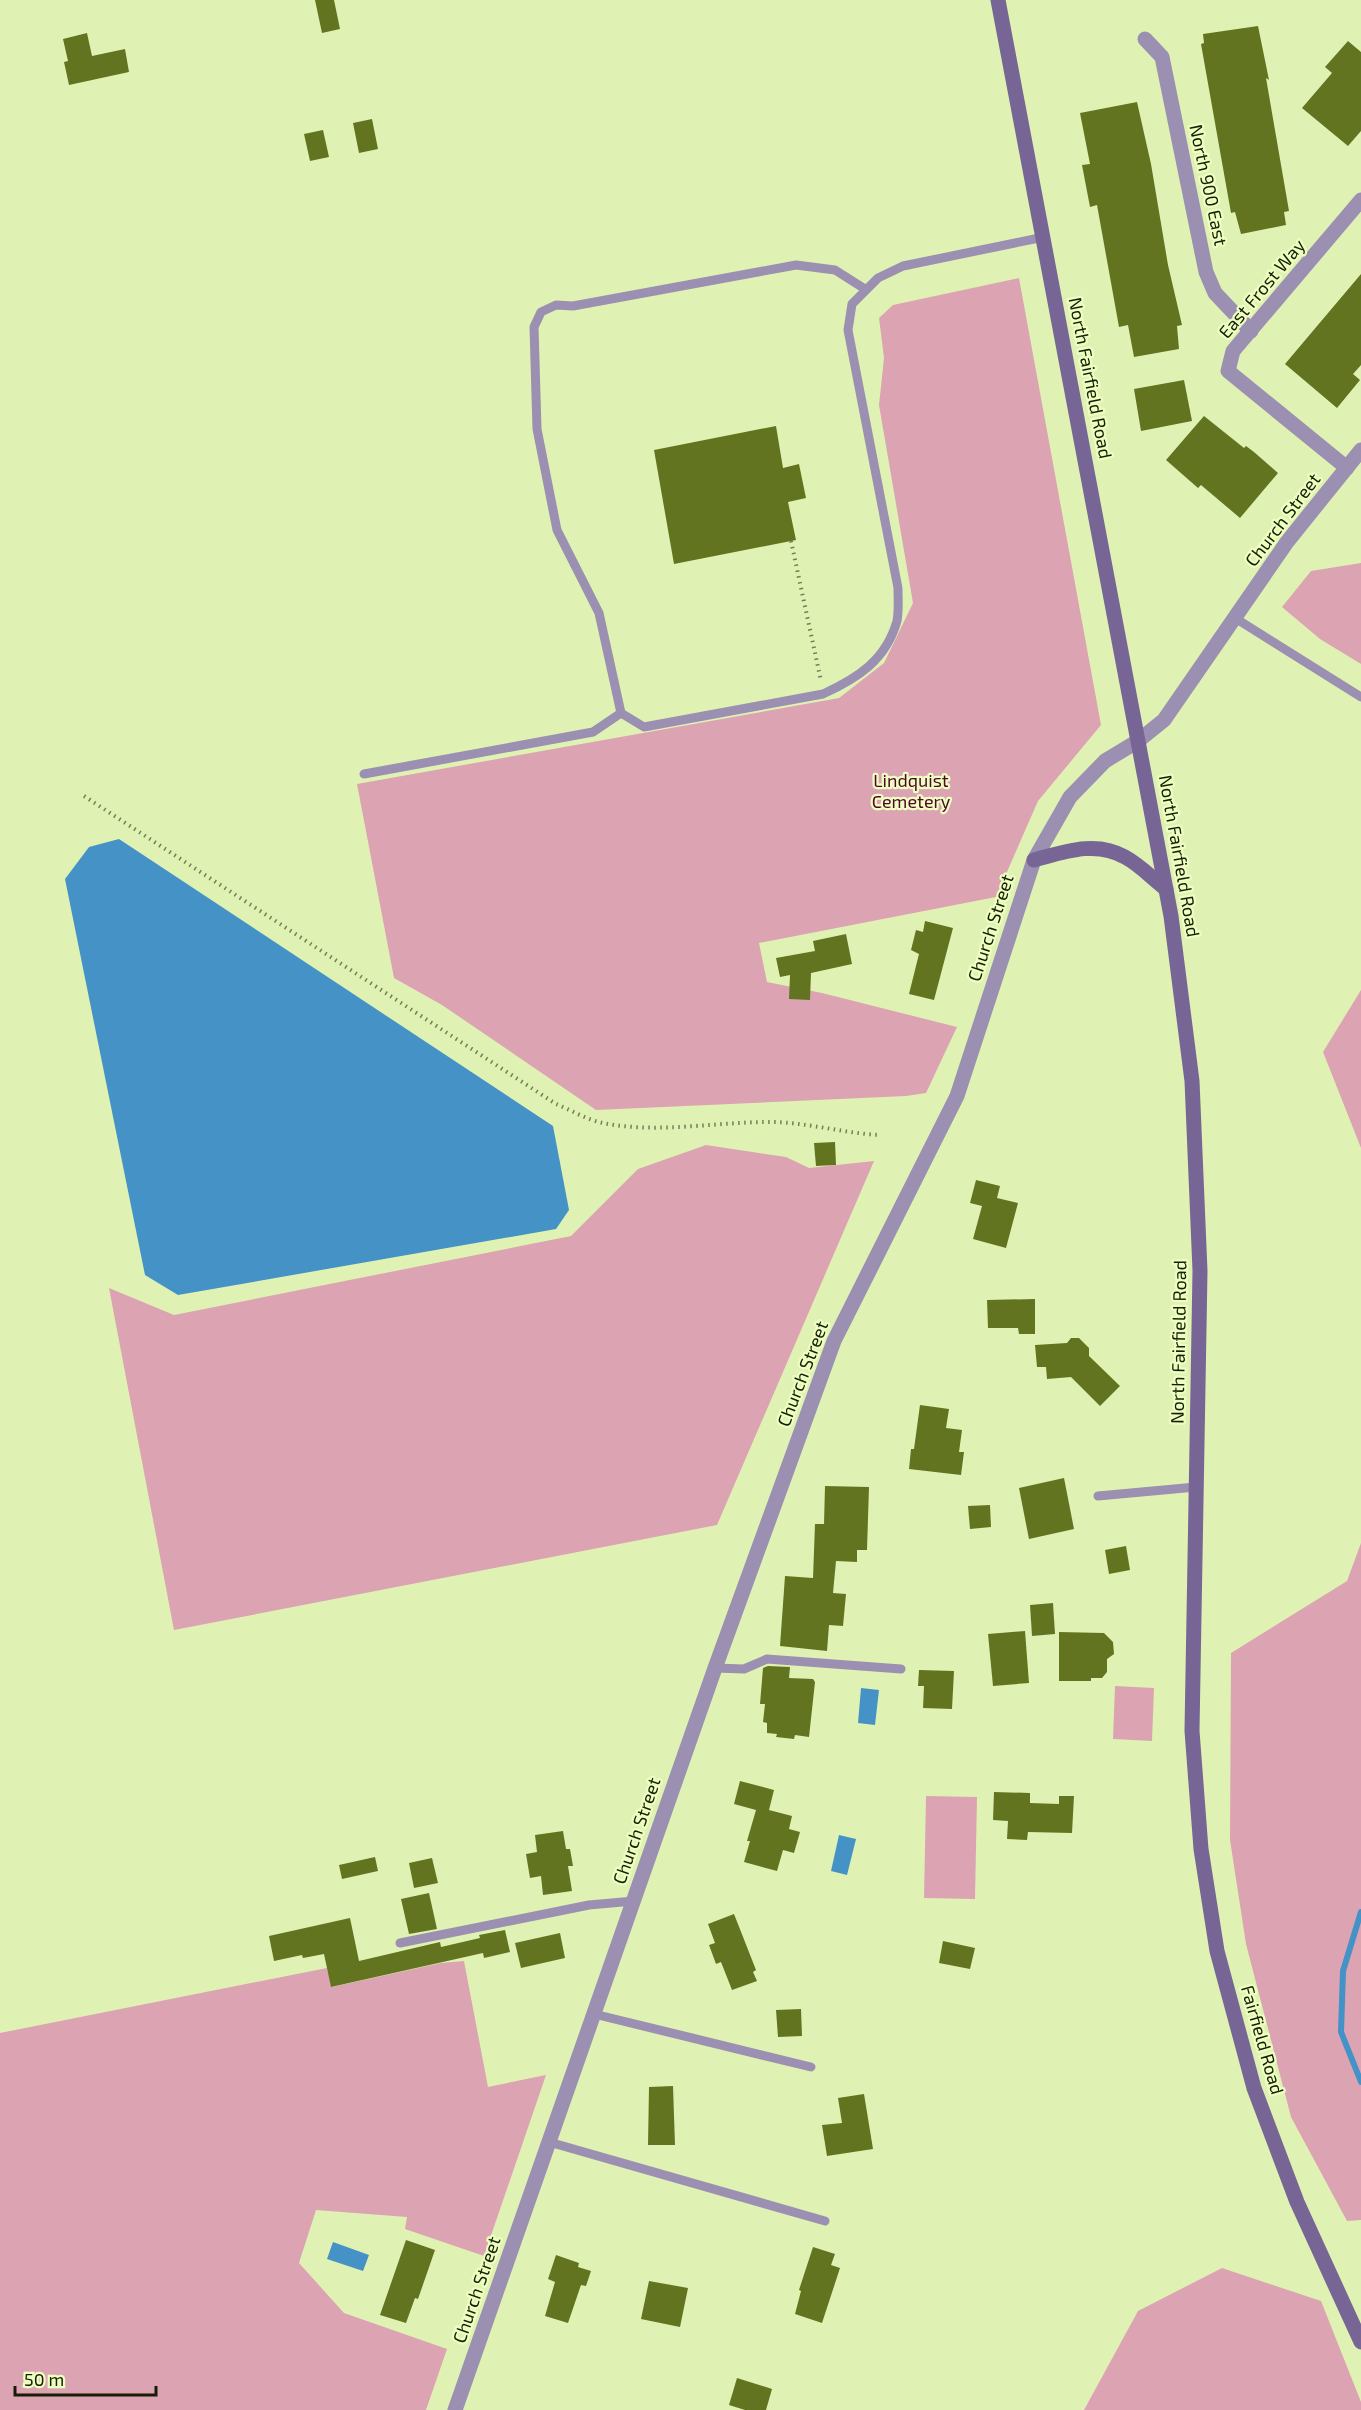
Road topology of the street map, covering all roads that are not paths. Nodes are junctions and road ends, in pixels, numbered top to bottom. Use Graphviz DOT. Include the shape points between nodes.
graph roads {
  1 [pos="998,0"];
  2 [pos="1145,39"];
  3 [pos="1361,200"];
  4 [pos="1044,237"];
  5 [pos="865,289"];
  6 [pos="1251,331"];
  7 [pos="1361,450"];
  8 [pos="1347,468"];
  9 [pos="1235,618"];
  10 [pos="1361,697"];
  11 [pos="621,713"];
  12 [pos="1138,741"];
  13 [pos="364,774"];
  14 [pos="1034,860"];
  15 [pos="1166,889"];
  16 [pos="1196,1487"];
  17 [pos="1098,1496"];
  18 [pos="715,1668"];
  19 [pos="901,1669"];
  20 [pos="1192,1731"];
  21 [pos="634,1901"];
  22 [pos="400,1943"];
  23 [pos="594,2014"];
  24 [pos="811,2067"];
  25 [pos="549,2142"];
  26 [pos="825,2221"];
  27 [pos="1361,2342"];
  28 [pos="455,2410"];
  1 -- 4 [label="main road, North Fairfield Road"];
  2 -- 6 [label="street, North 900 East" via="1162,57 1206,272 1215,293"];
  3 -- 6 [label="street, East Frost Way"];
  4 -- 5 [label="lane" via="903,266"];
  4 -- 12 [label="main road, North Fairfield Road"];
  5 -- 11 [label="lane" via="852,304 848,330 898,588 897,620 885,650 871,667 850,682 823,694 644,727"];
  5 -- 11 [label="lane" via="835,270 796,266 573,306 556,305 541,312 534,327 537,429 557,530 599,613"];
  6 -- 8 [label="street, East Frost Way" via="1233,351 1228,371"];
  7 -- 8 [label="street, Church Street"];
  8 -- 9 [label="street, Church Street" via="1287,542"];
  9 -- 10 [label="lane"];
  9 -- 12 [label="street, Church Street" via="1164,720"];
  11 -- 13 [label="lane" via="593,732"];
  12 -- 14 [label="street, Church Street" via="1106,760 1070,797"];
  12 -- 15 [label="main road, North Fairfield Road"];
  14 -- 15 [label="main road" via="1070,850 1107,851 1124,856"];
  14 -- 18 [label="street, Church Street" via="957,1096 834,1341"];
  15 -- 16 [label="main road, North Fairfield Road" via="1192,1081 1200,1271"];
  16 -- 17 [label="lane"];
  16 -- 20 [label="main road, North Fairfield Road"];
  18 -- 19 [label="lane" via="744,1669 767,1659"];
  18 -- 21 [label="street, Church Street"];
  20 -- 27 [label="main road, Fairfield Road" via="1201,1849 1217,1951 1254,2088 1297,2202"];
  21 -- 22 [label="lane" via="589,1905"];
  21 -- 23 [label="street, Church Street"];
  23 -- 24 [label="lane"];
  23 -- 25 [label="street, Church Street"];
  25 -- 26 [label="lane"];
  25 -- 28 [label="street, Church Street"];
}
